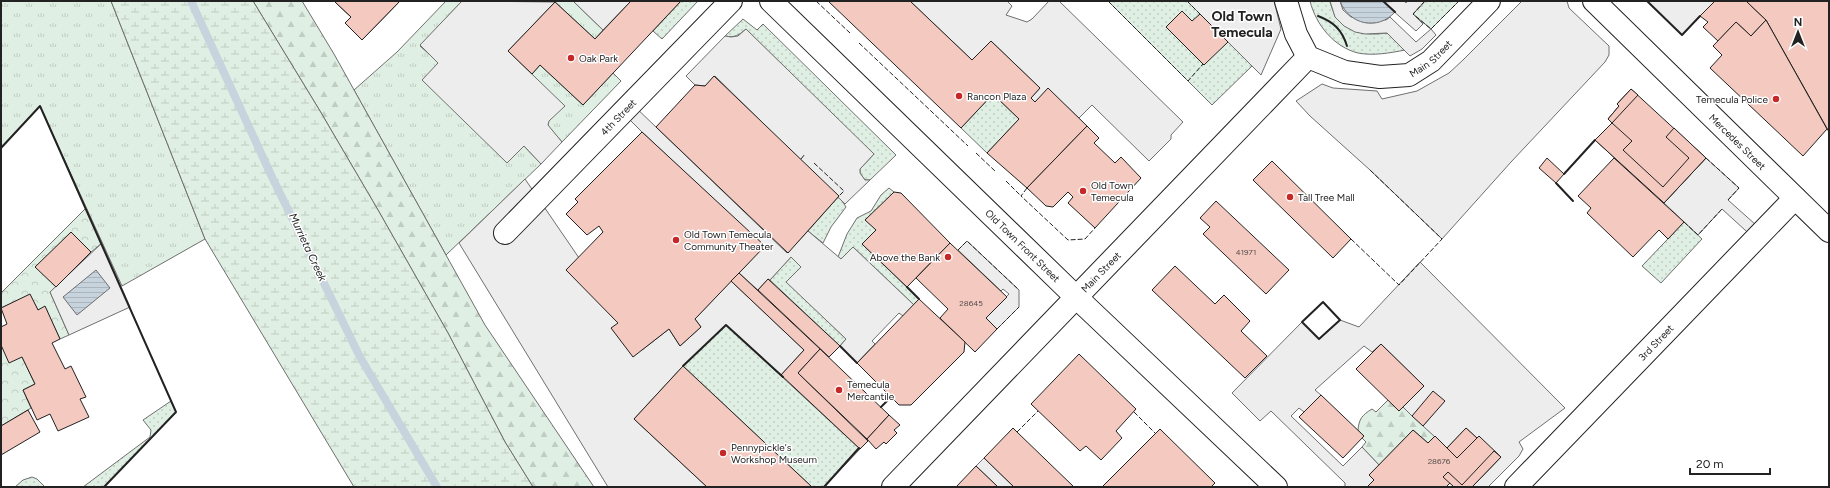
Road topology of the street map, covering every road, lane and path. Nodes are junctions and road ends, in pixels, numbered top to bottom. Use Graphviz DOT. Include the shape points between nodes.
graph roads {
  1 [pos="731,1"];
  2 [pos="771,1"];
  3 [pos="1286,1"];
  4 [pos="1489,1"];
  5 [pos="1594,1"];
  6 [pos="1308,57"];
  7 [pos="1795,198"];
  8 [pos="1829,231"];
  9 [pos="505,233"];
  10 [pos="1076,297"];
  11 [pos="893,487"];
  12 [pos="1276,487"];
  13 [pos="1516,487"];
  1 -- 9 [label="street, 4th Street"];
  2 -- 10 [label="street, Old Town Front Street"];
  3 -- 6 [label="street" via="1296,34"];
  4 -- 6 [label="street, Main Street" via="1430,61 1409,75 1380,77 1345,72"];
  5 -- 7 [label="street, Mercedes Street"];
  6 -- 10 [label="street, Main Street"];
  7 -- 8 [label="street, Mercedes Street"];
  7 -- 13 [label="street, 3rd Street"];
  10 -- 11 [label="street, Main Street"];
  10 -- 12 [label="street, Old Town Front Street"];
}
